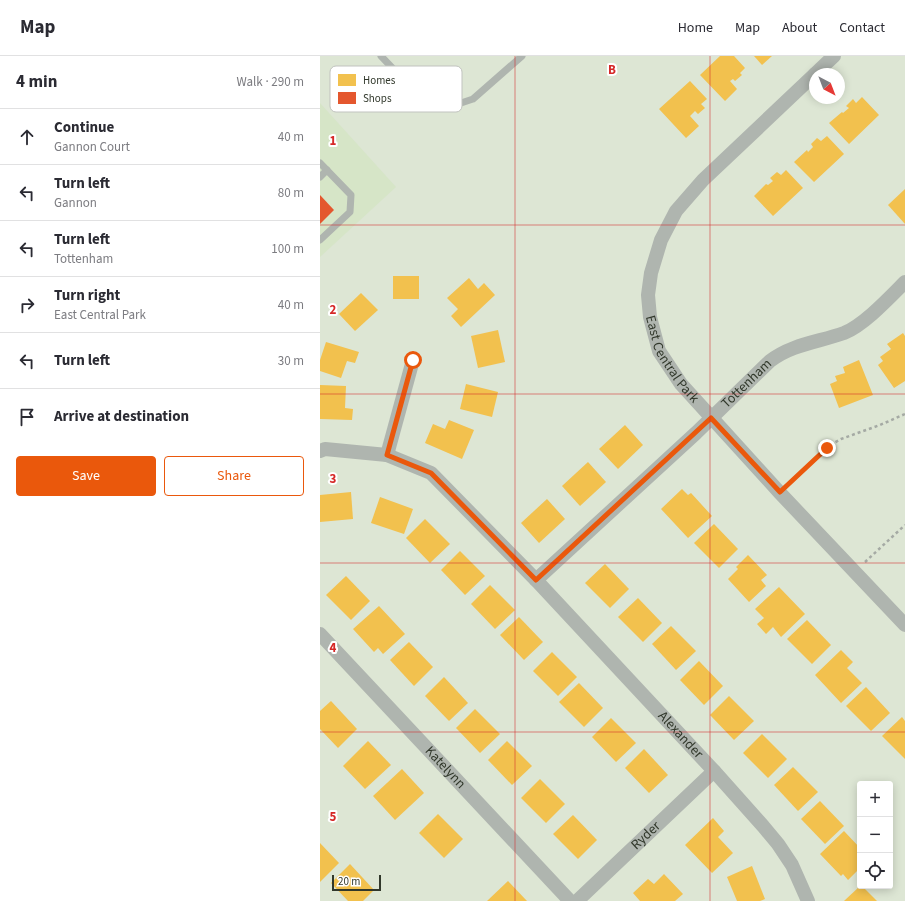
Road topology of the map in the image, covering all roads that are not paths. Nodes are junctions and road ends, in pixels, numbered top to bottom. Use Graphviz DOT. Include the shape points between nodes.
graph roads {
  1 [pos="381,56"];
  2 [pos="522,56"];
  3 [pos="834,56"];
  4 [pos="391,66"];
  5 [pos="821,68"];
  6 [pos="809,80"];
  7 [pos="462,103"];
  8 [pos="320,163"];
  9 [pos="327,170"];
  10 [pos="320,177"];
  11 [pos="320,240"];
  12 [pos="905,282"];
  13 [pos="413,360"];
  14 [pos="711,418"];
  15 [pos="320,450"];
  16 [pos="387,455"];
  17 [pos="536,580"];
  18 [pos="905,625"];
  19 [pos="320,634"];
  20 [pos="714,771"];
  21 [pos="570,901"];
  22 [pos="577,901"];
  23 [pos="808,901"];
  1 -- 4 [label="lane"];
  2 -- 7 [label="lane" via="473,99"];
  3 -- 5 [label="street, East Central Park"];
  6 -- 14 [label="street, East Central Park" via="689,196 676,211 660,240 655,256 648,295 650,317 659,351 682,384"];
  8 -- 9 [label="lane"];
  9 -- 10 [label="lane"];
  9 -- 11 [label="lane" via="351,195 350,212"];
  12 -- 14 [label="street, Tottenham" via="858,325 778,355"];
  13 -- 16 [label="street"];
  14 -- 17 [label="street, Tottenham"];
  14 -- 18 [label="street, East Central Park"];
  15 -- 16 [label="street, Alexander"];
  16 -- 17 [label="street, Alexander" via="431,473"];
  17 -- 20 [label="street, Alexander"];
  19 -- 21 [label="street, Katelynn"];
  20 -- 22 [label="street, Ryder"];
  20 -- 23 [label="street, Alexander" via="778,844 792,865"];
}
